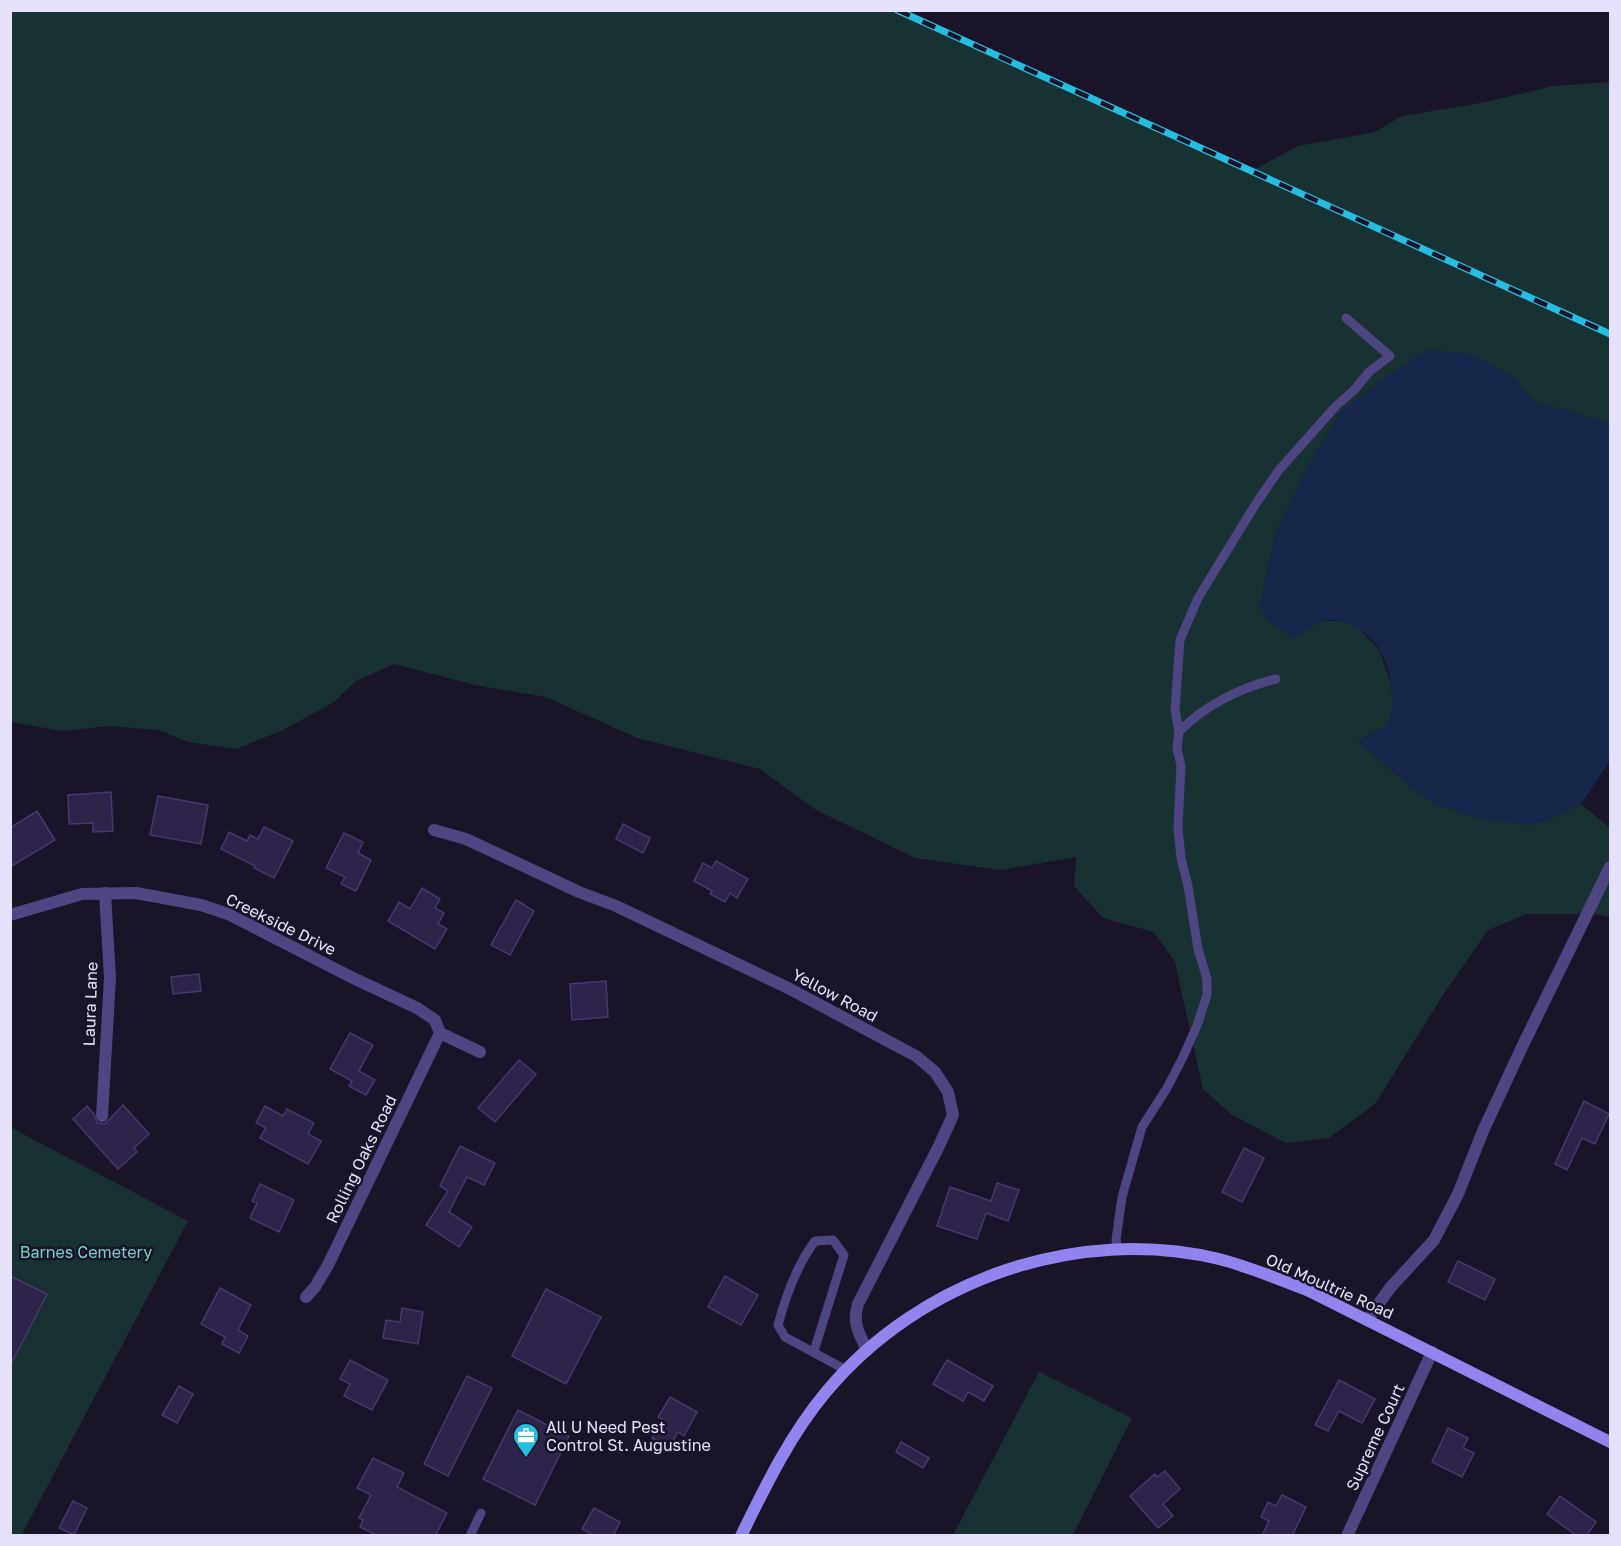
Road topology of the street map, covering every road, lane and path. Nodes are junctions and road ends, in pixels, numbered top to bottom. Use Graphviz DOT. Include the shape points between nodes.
graph roads {
  1 [pos="1346,318"];
  2 [pos="1276,679"];
  3 [pos="1179,732"];
  4 [pos="434,830"];
  5 [pos="1611,867"];
  6 [pos="105,893"];
  7 [pos="10,915"];
  8 [pos="440,1033"];
  9 [pos="480,1052"];
  10 [pos="102,1116"];
  11 [pos="1118,1250"];
  12 [pos="306,1297"];
  13 [pos="1367,1320"];
  14 [pos="867,1350"];
  15 [pos="814,1351"];
  16 [pos="1432,1352"];
  17 [pos="846,1370"];
  18 [pos="1611,1442"];
  19 [pos="481,1513"];
  20 [pos="470,1536"];
  21 [pos="741,1536"];
  22 [pos="1347,1536"];
  1 -- 3 [label="lane" via="1390,356 1370,371 1279,470 1198,598 1180,640 1175,710"];
  2 -- 3 [label="lane" via="1242,690 1210,707"];
  3 -- 11 [label="lane" via="1178,828 1207,995 1183,1057 1142,1127 1122,1197"];
  4 -- 14 [label="street, Yellow Road" via="466,839 777,983 916,1056 935,1072 948,1092 953,1114 858,1304 856,1329"];
  5 -- 13 [label="street" via="1522,1047 1434,1240"];
  6 -- 7 [label="street, Creekside Drive" via="82,894"];
  6 -- 8 [label="street, Creekside Drive" via="170,898 228,914 417,1008 435,1020"];
  6 -- 10 [label="street, Laura Lane" via="110,978"];
  8 -- 9 [label="street, Creekside Drive"];
  8 -- 12 [label="street, Rolling Oaks Road" via="328,1265"];
  11 -- 13 [label="main road, Old Moultrie Road" via="1154,1250 1218,1259 1309,1291"];
  11 -- 14 [label="main road, Old Moultrie Road" via="1061,1256 990,1276 926,1306"];
  13 -- 16 [label="main road, Old Moultrie Road"];
  14 -- 17 [label="main road, Old Moultrie Road"];
  15 -- 15 [label="lane" via="785,1338 778,1325 804,1256 815,1240 832,1240 844,1255"];
  15 -- 17 [label="lane"];
  16 -- 18 [label="main road, Old Moultrie Road"];
  16 -- 22 [label="street, Supreme Court"];
  17 -- 21 [label="main road, Old Moultrie Road" via="796,1432"];
  19 -- 20 [label="lane"];
}
